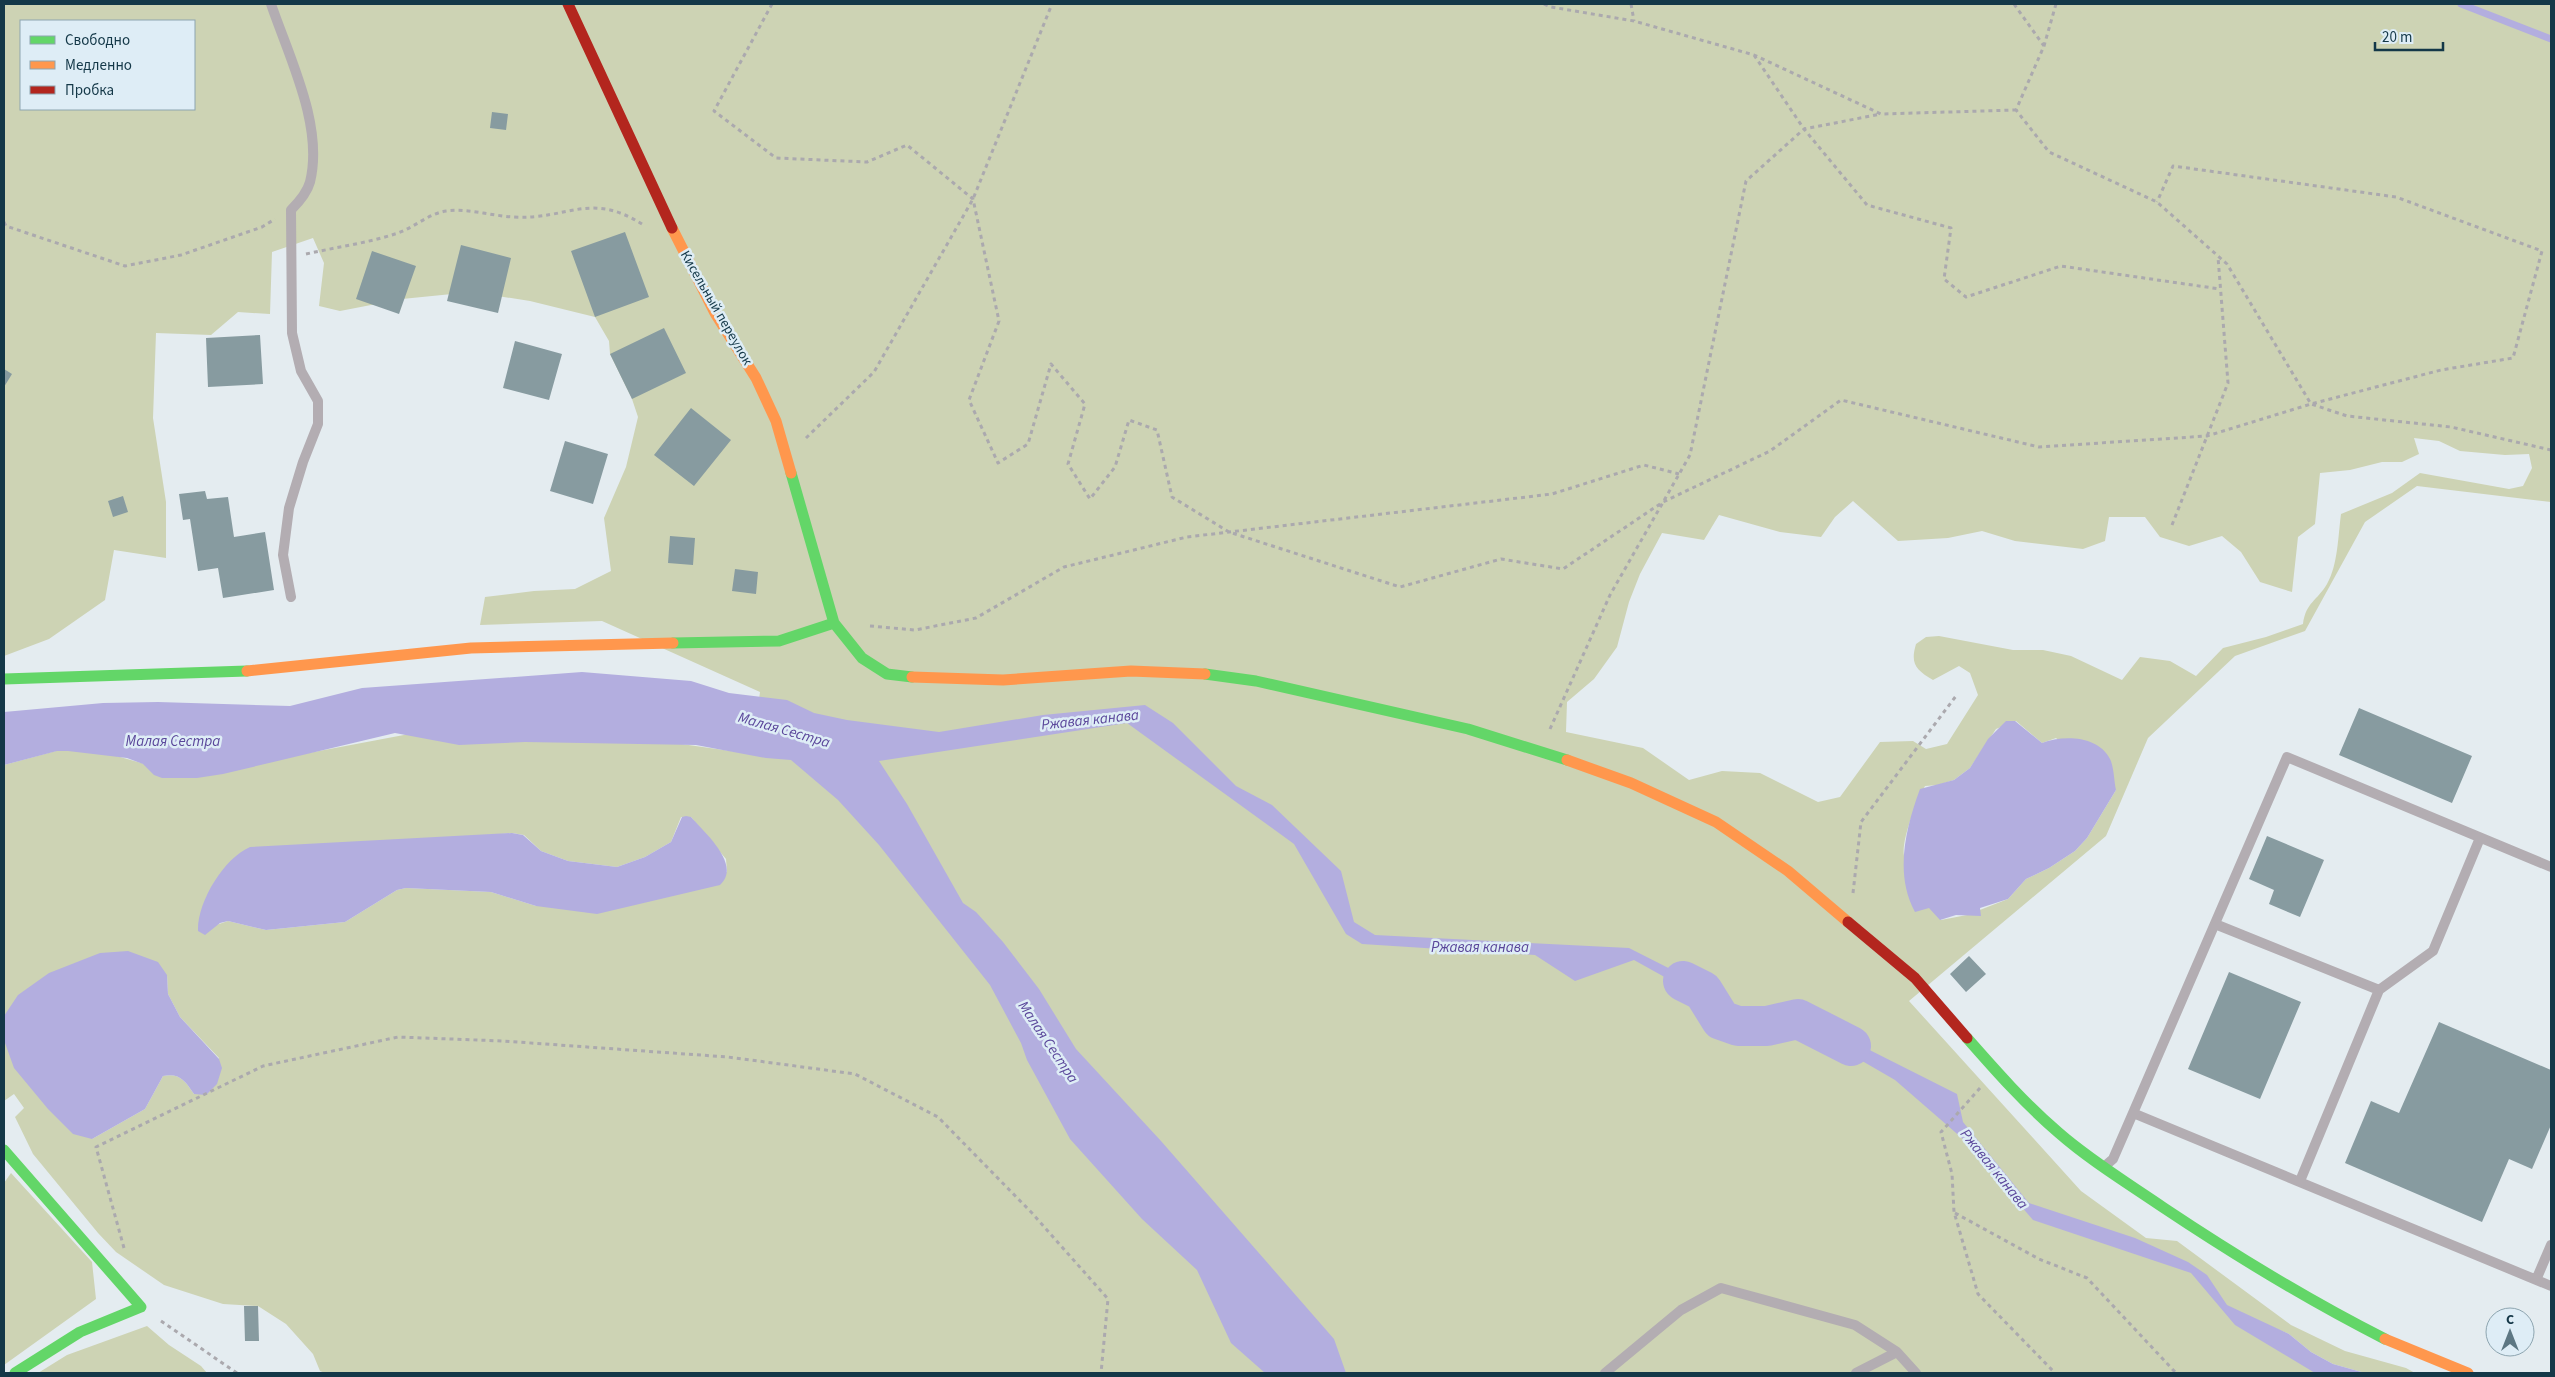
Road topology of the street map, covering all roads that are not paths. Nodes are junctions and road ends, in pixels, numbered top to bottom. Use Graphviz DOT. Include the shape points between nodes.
graph roads {
  1 [pos="271,4"];
  2 [pos="568,4"];
  3 [pos="291,597"];
  4 [pos="834,623"];
  5 [pos="4,679"];
  6 [pos="2480,838"];
  7 [pos="2551,867"];
  8 [pos="2215,924"];
  9 [pos="2379,990"];
  10 [pos="2133,1113"];
  11 [pos="4,1150"];
  12 [pos="2105,1167"];
  13 [pos="2300,1181"];
  14 [pos="2551,1246"];
  15 [pos="2536,1280"];
  16 [pos="2551,1286"];
  17 [pos="1896,1352"];
  18 [pos="15,1373"];
  19 [pos="1605,1373"];
  20 [pos="1856,1373"];
  21 [pos="1916,1373"];
  22 [pos="2468,1373"];
  1 -- 3 [label="lane" via="306,106 314,146 310,183 291,210 292,333 301,371 318,401 318,424 289,508 283,555"];
  2 -- 4 [label="street, Кисельный переулок" via="683,252 715,313 756,378 776,421"];
  4 -- 5 [label="street" via="779,641 471,648 222,673"];
  4 -- 12 [label="street" via="862,658 887,674 926,679 1003,680 1131,671 1201,673 1256,681 1405,713 1540,750 1631,783 1716,822 1788,871 1915,978 2011,1088 2060,1134"];
  6 -- 7 [label="lane"];
  6 -- 8 [label="lane" via="2287,757"];
  6 -- 9 [label="lane" via="2433,951"];
  8 -- 9 [label="lane"];
  8 -- 10 [label="lane"];
  9 -- 13 [label="lane"];
  10 -- 12 [label="lane" via="2113,1158"];
  10 -- 13 [label="lane"];
  11 -- 18 [label="street" via="141,1307 80,1332"];
  12 -- 22 [label="street" via="2240,1259 2314,1303 2389,1341"];
  13 -- 15 [label="lane"];
  14 -- 15 [label="lane"];
  15 -- 16 [label="lane"];
  17 -- 19 [label="lane" via="1855,1325 1721,1288 1681,1310"];
  17 -- 20 [label="lane"];
  17 -- 21 [label="lane"];
}
